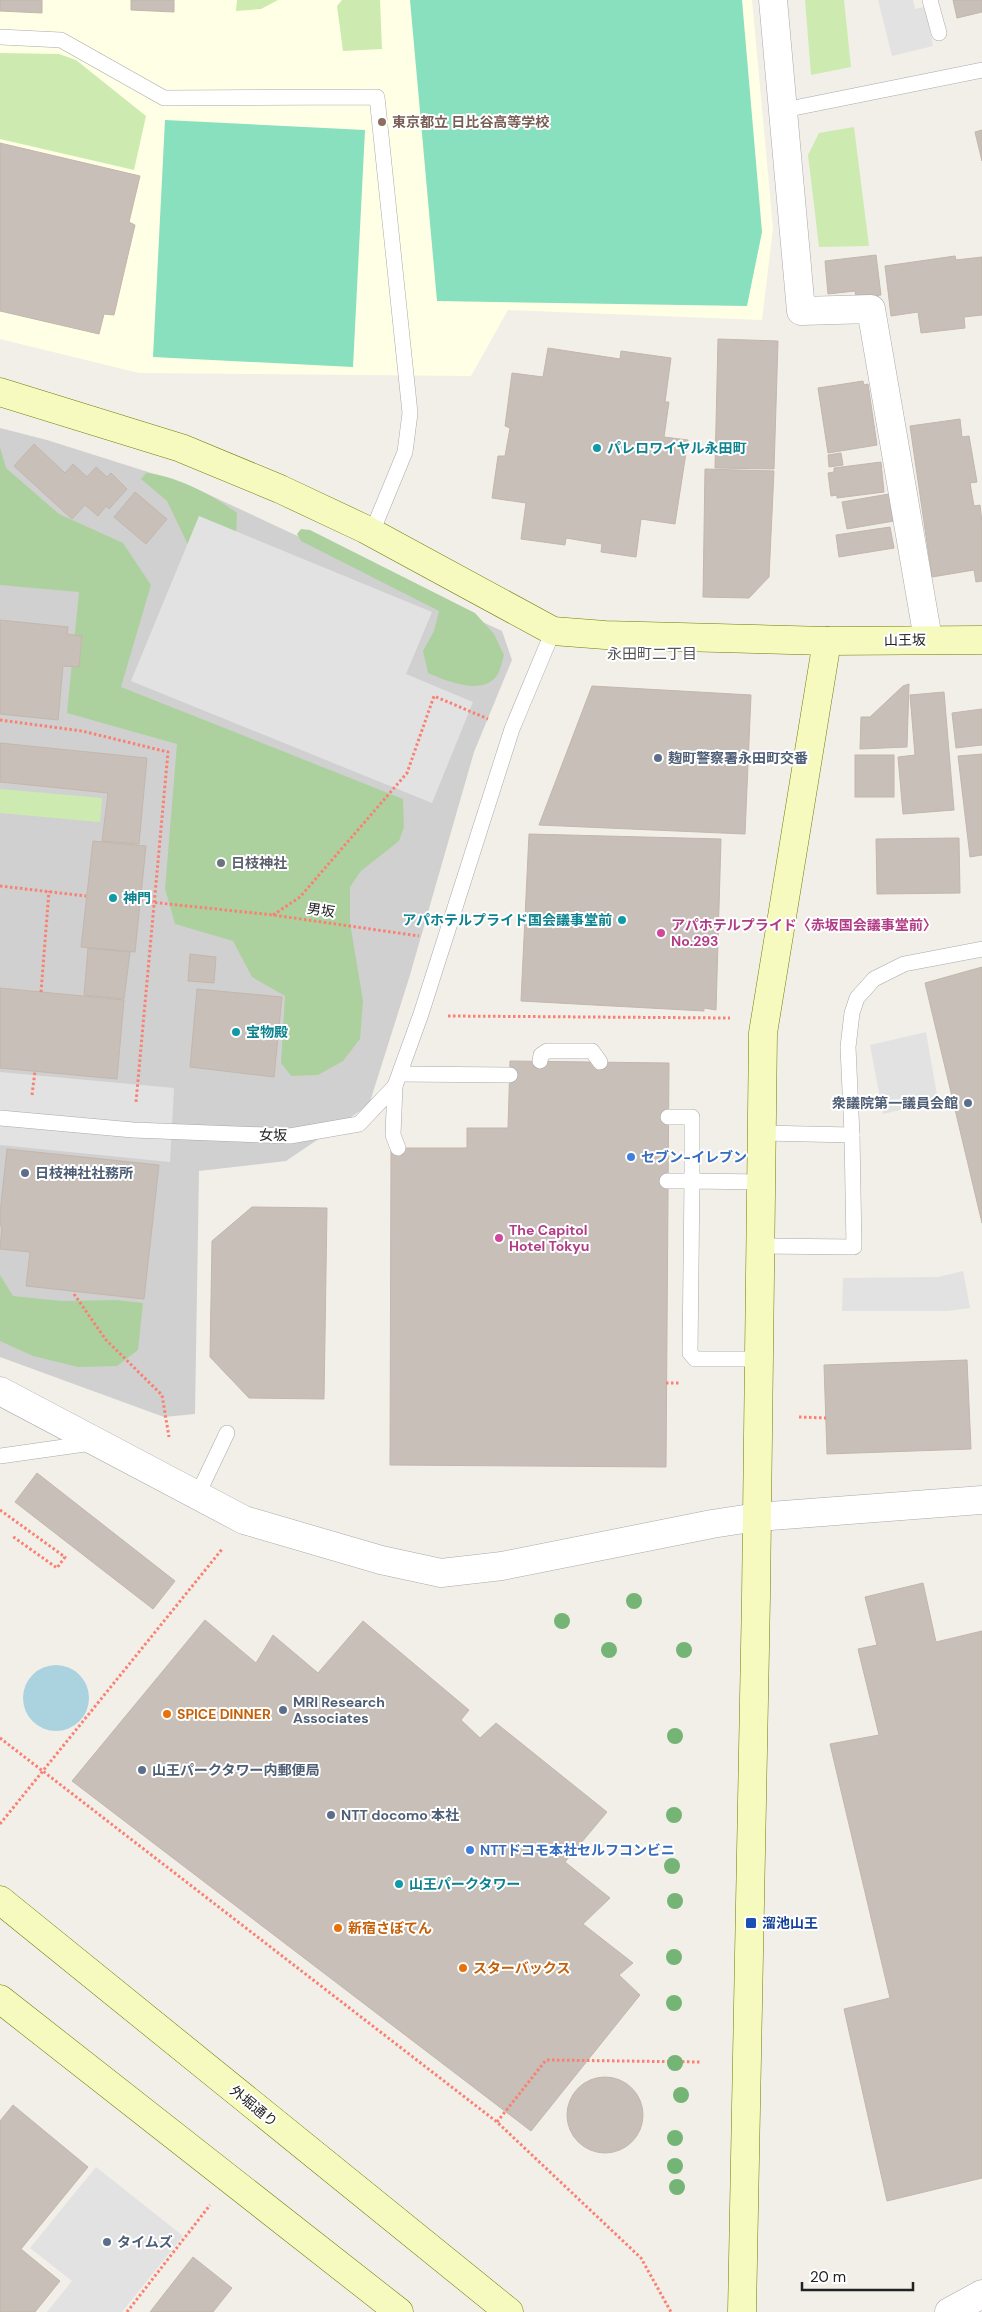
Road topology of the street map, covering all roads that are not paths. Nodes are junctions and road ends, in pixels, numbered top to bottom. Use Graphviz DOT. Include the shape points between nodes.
graph roads {
  1 [pos="773,0"];
  2 [pos="930,0"];
  3 [pos="939,33"];
  4 [pos="0,37"];
  5 [pos="982,70"];
  6 [pos="784,110"];
  7 [pos="0,392"];
  8 [pos="372,532"];
  9 [pos="553,631"];
  10 [pos="928,639"];
  11 [pos="982,640"];
  12 [pos="827,641"];
  13 [pos="982,949"];
  14 [pos="540,1061"];
  15 [pos="600,1062"];
  16 [pos="510,1076"];
  17 [pos="397,1080"];
  18 [pos="668,1117"];
  19 [pos="0,1118"];
  20 [pos="762,1133"];
  21 [pos="852,1135"];
  22 [pos="398,1148"];
  23 [pos="668,1181"];
  24 [pos="692,1181"];
  25 [pos="761,1182"];
  26 [pos="761,1246"];
  27 [pos="759,1359"];
  28 [pos="0,1391"];
  29 [pos="227,1433"];
  30 [pos="96,1442"];
  31 [pos="0,1456"];
  32 [pos="196,1496"];
  33 [pos="982,1500"];
  34 [pos="757,1517"];
  35 [pos="0,1900"];
  36 [pos="0,1999"];
  37 [pos="982,2294"];
  38 [pos="399,2312"];
  39 [pos="509,2312"];
  40 [pos="742,2312"];
  41 [pos="949,2312"];
  1 -- 6 [label="street"];
  2 -- 3 [label="lane"];
  4 -- 8 [label="lane" via="61,40 164,98 377,97 410,413 405,452"];
  5 -- 6 [label="lane"];
  6 -- 10 [label="street" via="801,310 871,309"];
  7 -- 8 [label="main road" via="181,448"];
  8 -- 9 [label="main road"];
  9 -- 12 [label="main road, 山王坂"];
  9 -- 17 [label="lane" via="512,729"];
  10 -- 11 [label="main road, 山王坂"];
  10 -- 12 [label="main road, 山王坂"];
  12 -- 20 [label="main road" via="763,1033"];
  13 -- 21 [label="lane" via="904,964 874,979 857,998 848,1047"];
  14 -- 15 [label="lane" via="541,1054 547,1051 592,1052"];
  16 -- 17 [label="lane"];
  17 -- 19 [label="lane, 女坂" via="359,1124 290,1136 133,1130"];
  17 -- 22 [label="lane" via="392,1135"];
  18 -- 24 [label="lane" via="692,1117"];
  20 -- 21 [label="lane"];
  20 -- 25 [label="main road"];
  21 -- 26 [label="lane" via="854,1247"];
  23 -- 24 [label="lane"];
  24 -- 25 [label="lane"];
  24 -- 27 [label="lane" via="690,1353 695,1359"];
  25 -- 26 [label="main road"];
  26 -- 27 [label="main road"];
  27 -- 34 [label="main road"];
  28 -- 30 [label="street"];
  29 -- 32 [label="lane"];
  30 -- 31 [label="lane"];
  30 -- 32 [label="street"];
  32 -- 34 [label="street" via="244,1520 382,1560 441,1573 502,1566"];
  33 -- 34 [label="street"];
  34 -- 40 [label="main road"];
  35 -- 39 [label="main road, 外堀通り"];
  36 -- 38 [label="main road"];
  37 -- 41 [label="street"];
}
